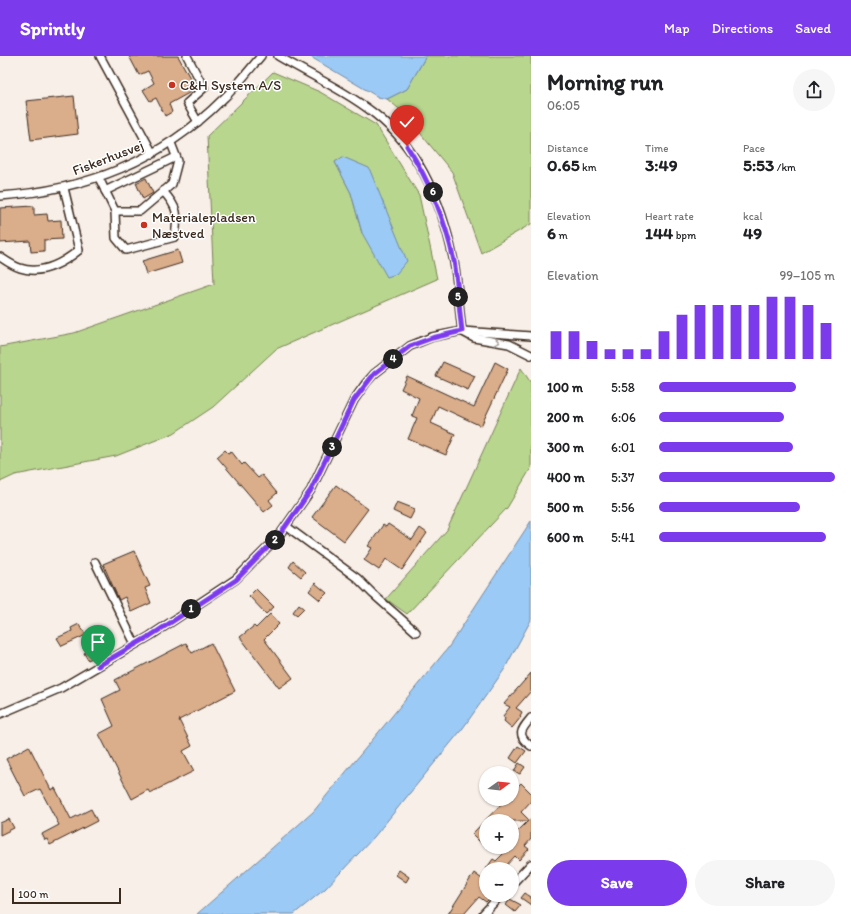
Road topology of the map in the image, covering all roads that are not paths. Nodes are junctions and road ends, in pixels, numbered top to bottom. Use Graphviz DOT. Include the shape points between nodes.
graph roads {
  1 [pos="100,56"];
  2 [pos="187,56"];
  3 [pos="262,56"];
  4 [pos="278,56"];
  5 [pos="198,122"];
  6 [pos="171,143"];
  7 [pos="153,154"];
  8 [pos="176,157"];
  9 [pos="99,178"];
  10 [pos="64,188"];
  11 [pos="105,190"];
  12 [pos="163,191"];
  13 [pos="0,196"];
  14 [pos="114,211"];
  15 [pos="0,257"];
  16 [pos="462,331"];
  17 [pos="531,336"];
  18 [pos="531,355"];
  19 [pos="286,526"];
  20 [pos="95,562"];
  21 [pos="416,632"];
  22 [pos="135,644"];
  23 [pos="0,714"];
  24 [pos="531,718"];
  25 [pos="531,746"];
  26 [pos="531,864"];
  27 [pos="519,877"];
  28 [pos="494,902"];
  29 [pos="483,914"];
  1 -- 7 [label="street, Fiskerhusvej"];
  2 -- 5 [label="street" via="204,88 187,104"];
  3 -- 5 [label="street, Fiskerhusvej" via="224,99"];
  4 -- 16 [label="street" via="360,103 376,115 411,152 437,200 446,230 454,262"];
  5 -- 6 [label="street, Fiskerhusvej"];
  6 -- 7 [label="street, Fiskerhusvej"];
  6 -- 8 [label="street"];
  7 -- 9 [label="street, Fiskerhusvej"];
  8 -- 11 [label="street"];
  8 -- 12 [label="street" via="178,161 172,184"];
  9 -- 10 [label="street, Fiskerhusvej"];
  9 -- 11 [label="street"];
  10 -- 13 [label="street, Fiskerhusvej"];
  10 -- 15 [label="street" via="79,250 61,263 42,269 20,268"];
  11 -- 14 [label="street"];
  12 -- 14 [label="street" via="140,211"];
  12 -- 14 [label="street" via="175,205 178,215 175,237 126,250 116,238"];
  16 -- 17 [label="street"];
  16 -- 18 [label="street, one-way" via="474,338 509,344"];
  16 -- 19 [label="street" via="410,346 374,374 354,400 311,490"];
  19 -- 21 [label="street" via="358,578"];
  19 -- 22 [label="street" via="236,580"];
  20 -- 22 [label="street"];
  22 -- 23 [label="street" via="61,688"];
  24 -- 25 [label="street" via="522,729 521,736 523,741"];
  26 -- 27 [label="street"];
  28 -- 29 [label="street"];
}
